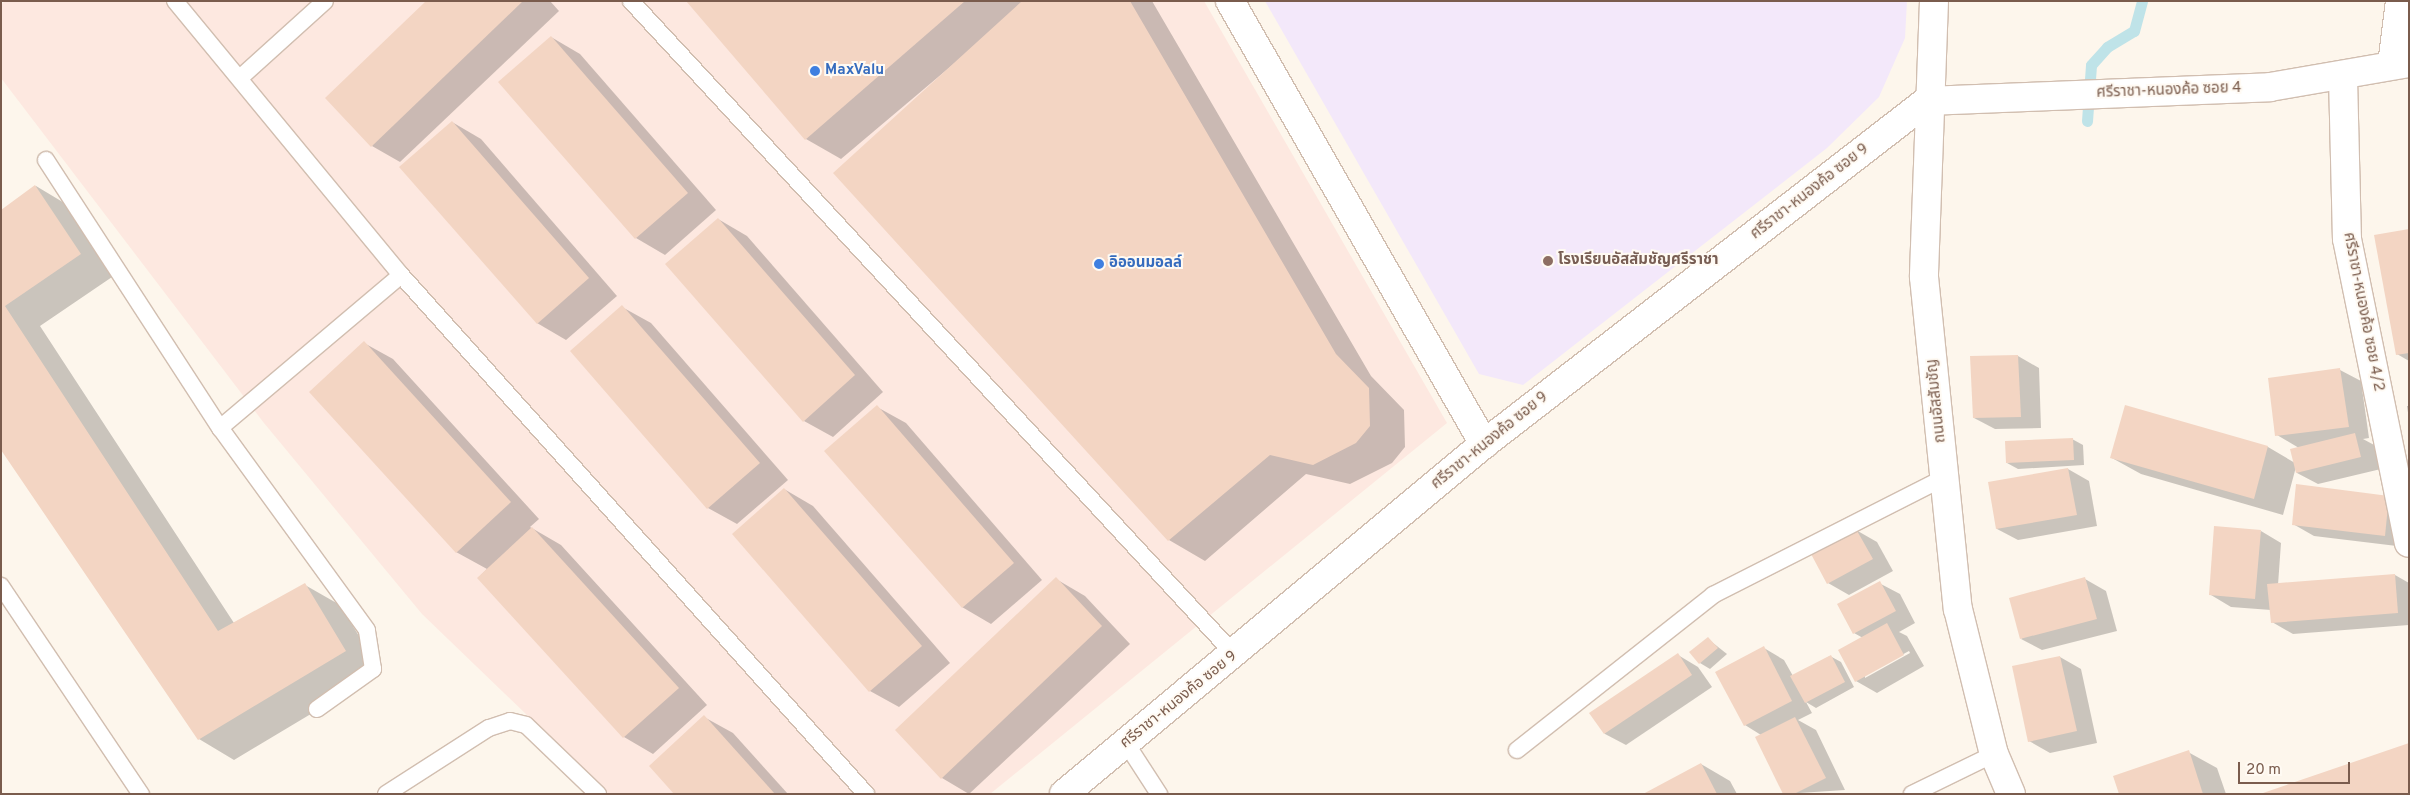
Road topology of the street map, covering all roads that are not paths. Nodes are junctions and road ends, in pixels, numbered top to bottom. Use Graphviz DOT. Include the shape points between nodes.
graph roads {
  1 [pos="175,1"];
  2 [pos="325,1"];
  3 [pos="631,1"];
  4 [pos="1230,1"];
  5 [pos="1934,1"];
  6 [pos="2400,1"];
  7 [pos="2400,64"];
  8 [pos="241,77"];
  9 [pos="2343,78"];
  10 [pos="1927,101"];
  11 [pos="46,160"];
  12 [pos="400,275"];
  13 [pos="220,428"];
  14 [pos="1484,444"];
  15 [pos="1944,478"];
  16 [pos="2409,543"];
  17 [pos="1,586"];
  18 [pos="1234,654"];
  19 [pos="317,709"];
  20 [pos="1126,743"];
  21 [pos="1517,750"];
  22 [pos="1994,754"];
  23 [pos="141,794"];
  24 [pos="386,794"];
  25 [pos="598,794"];
  26 [pos="866,794"];
  27 [pos="1064,794"];
  28 [pos="1159,794"];
  29 [pos="1912,794"];
  30 [pos="2011,794"];
  1 -- 8 [label="lane"];
  2 -- 8 [label="lane"];
  3 -- 18 [label="lane"];
  4 -- 14 [label="street"];
  5 -- 10 [label="street, ถนนอัสสัมชัญ"];
  6 -- 7 [label="street"];
  7 -- 9 [label="street, ศรีราชา-หนองค้อ ซอย 4"];
  8 -- 12 [label="lane"];
  9 -- 10 [label="street, ศรีราชา-หนองค้อ ซอย 4" via="2270,87"];
  9 -- 16 [label="street, ศรีราชา-หนองค้อ ซอย 4/2" via="2347,239"];
  10 -- 14 [label="street, ศรีราชา-หนองค้อ ซอย 9"];
  10 -- 15 [label="street, ถนนอัสสัมชัญ" via="1924,277"];
  11 -- 13 [label="lane"];
  12 -- 13 [label="lane"];
  12 -- 26 [label="lane"];
  13 -- 19 [label="lane" via="367,630 374,669"];
  14 -- 18 [label="street, ศรีราชา-หนองค้อ ซอย 9"];
  15 -- 21 [label="lane" via="1713,594"];
  15 -- 22 [label="street, ถนนอัสสัมชัญ" via="1958,609"];
  17 -- 23 [label="lane"];
  18 -- 20 [label="street, ศรีราชา-หนองค้อ ซอย 9"];
  20 -- 27 [label="street, ศรีราชา-หนองค้อ ซอย 9"];
  20 -- 28 [label="lane"];
  22 -- 29 [label="lane"];
  22 -- 30 [label="street, ถนนอัสสัมชัญ"];
  24 -- 25 [label="lane" via="489,728 510,721 526,725"];
}
